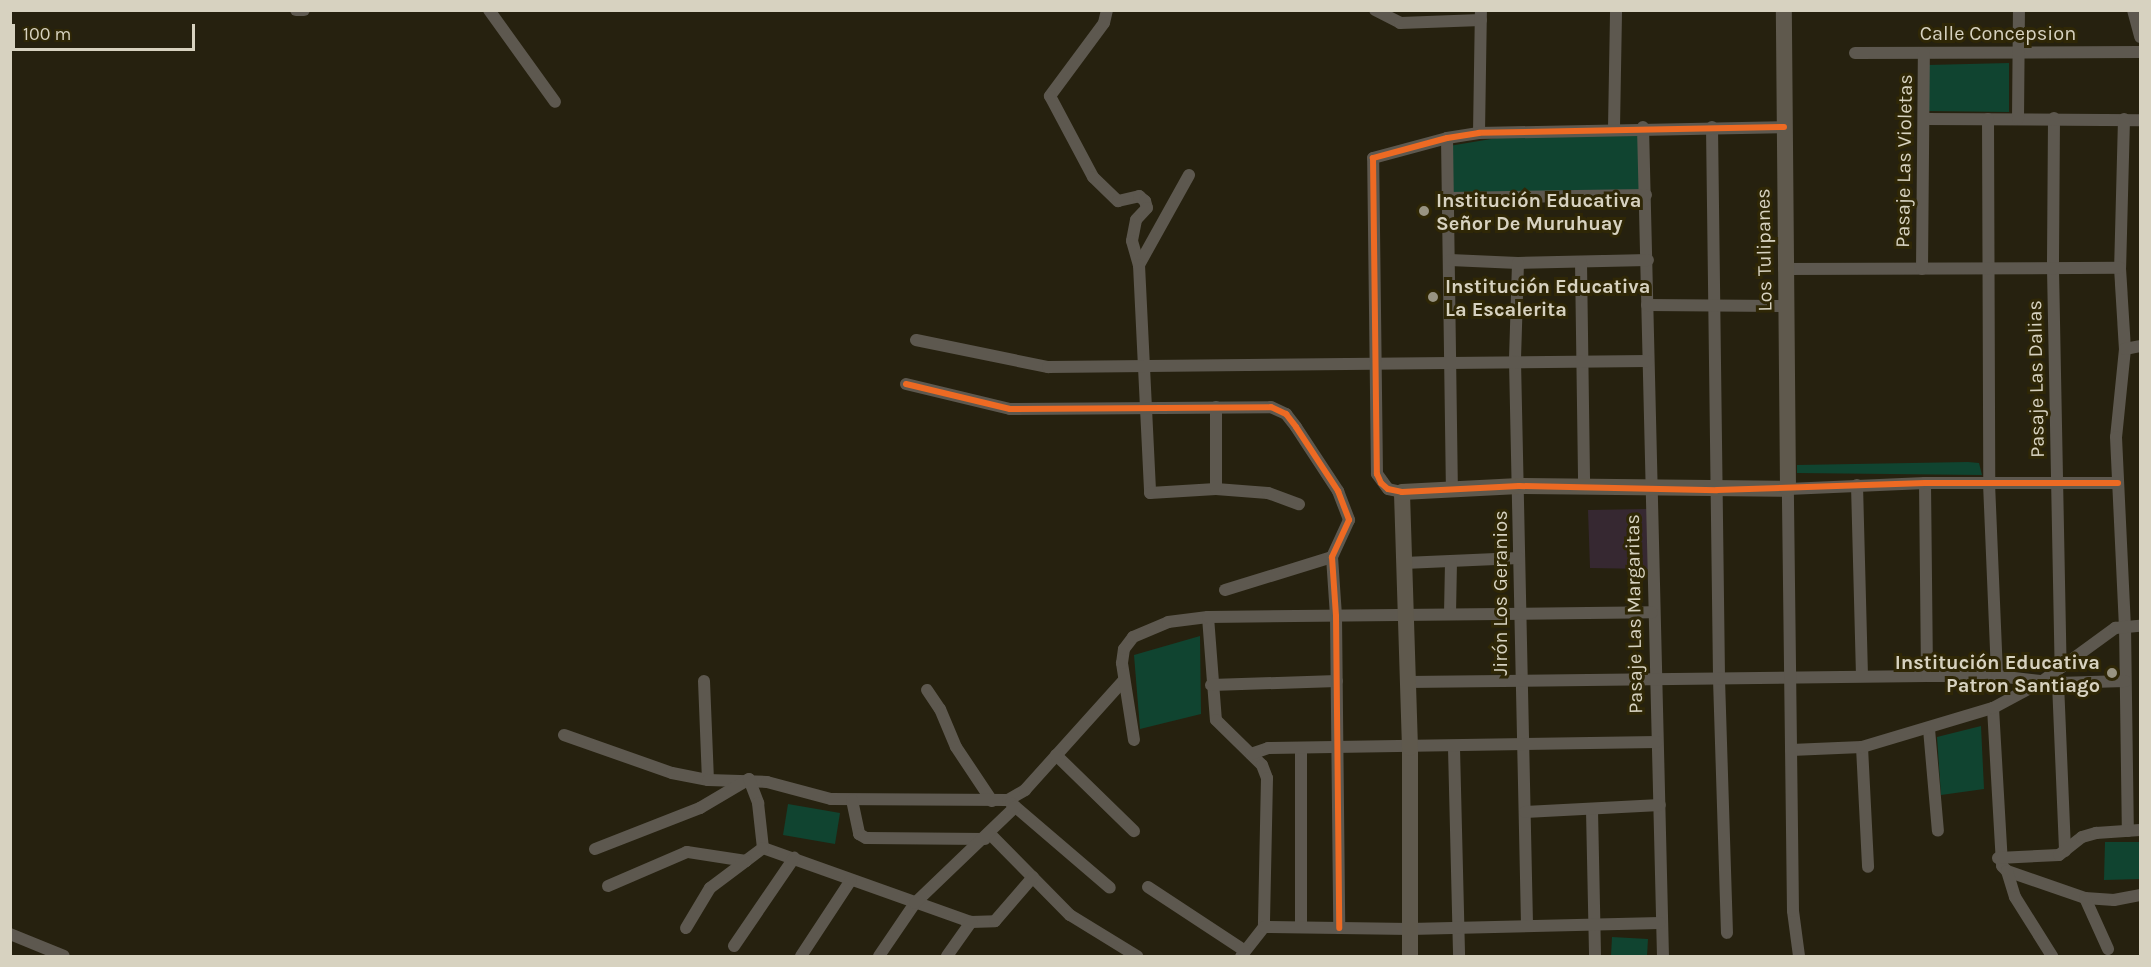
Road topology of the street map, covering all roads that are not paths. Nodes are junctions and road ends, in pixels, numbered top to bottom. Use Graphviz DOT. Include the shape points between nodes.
graph roads {
  1 [pos="296,10"];
  2 [pos="304,10"];
  3 [pos="489,10"];
  4 [pos="1107,10"];
  5 [pos="1375,10"];
  6 [pos="1616,10"];
  7 [pos="1784,10"];
  8 [pos="2019,10"];
  9 [pos="2133,10"];
  10 [pos="1481,15"];
  11 [pos="2140,37"];
  12 [pos="2140,52"];
  13 [pos="1855,53"];
  14 [pos="1924,53"];
  15 [pos="2019,53"];
  16 [pos="555,102"];
  17 [pos="2018,118"];
  18 [pos="2054,118"];
  19 [pos="1925,119"];
  20 [pos="1988,119"];
  21 [pos="2124,119"];
  22 [pos="2140,120"];
  23 [pos="1643,127"];
  24 [pos="1712,127"];
  25 [pos="1784,127"];
  26 [pos="1614,128"];
  27 [pos="1479,133"];
  28 [pos="1447,138"];
  29 [pos="1189,175"];
  30 [pos="1646,195"];
  31 [pos="1449,198"];
  32 [pos="1450,260"];
  33 [pos="1648,260"];
  34 [pos="1581,262"];
  35 [pos="1518,263"];
  36 [pos="1139,265"];
  37 [pos="2120,268"];
  38 [pos="1784,269"];
  39 [pos="1922,269"];
  40 [pos="2053,269"];
  41 [pos="1987,270"];
  42 [pos="1647,305"];
  43 [pos="1715,305"];
  44 [pos="1785,306"];
  45 [pos="916,340"];
  46 [pos="2140,346"];
  47 [pos="2125,349"];
  48 [pos="1377,361"];
  49 [pos="1450,361"];
  50 [pos="1515,361"];
  51 [pos="1648,361"];
  52 [pos="1581,362"];
  53 [pos="1143,364"];
  54 [pos="906,384"];
  55 [pos="1216,407"];
  56 [pos="1148,409"];
  57 [pos="1925,483"];
  58 [pos="1989,483"];
  59 [pos="2118,483"];
  60 [pos="2057,484"];
  61 [pos="1857,485"];
  62 [pos="1519,486"];
  63 [pos="1584,487"];
  64 [pos="1216,489"];
  65 [pos="1651,489"];
  66 [pos="1788,489"];
  67 [pos="1452,490"];
  68 [pos="1717,490"];
  69 [pos="1401,492"];
  70 [pos="1299,504"];
  71 [pos="1332,557"];
  72 [pos="1520,558"];
  73 [pos="1451,562"];
  74 [pos="1404,563"];
  75 [pos="1225,590"];
  76 [pos="1652,612"];
  77 [pos="1450,614"];
  78 [pos="1406,615"];
  79 [pos="1519,615"];
  80 [pos="1336,616"];
  81 [pos="1208,617"];
  82 [pos="2126,626"];
  83 [pos="2140,626"];
  84 [pos="2061,668"];
  85 [pos="1862,676"];
  86 [pos="1927,676"];
  87 [pos="1997,676"];
  88 [pos="1791,677"];
  89 [pos="1655,679"];
  90 [pos="1719,679"];
  91 [pos="1124,680"];
  92 [pos="704,681"];
  93 [pos="1337,681"];
  94 [pos="2125,681"];
  95 [pos="1407,682"];
  96 [pos="1520,682"];
  97 [pos="2041,682"];
  98 [pos="2058,683"];
  99 [pos="1212,685"];
  100 [pos="927,690"];
  101 [pos="1993,708"];
  102 [pos="1929,729"];
  103 [pos="564,735"];
  104 [pos="1134,740"];
  105 [pos="1657,742"];
  106 [pos="1523,746"];
  107 [pos="1862,747"];
  108 [pos="1301,748"];
  109 [pos="1338,748"];
  110 [pos="1410,748"];
  111 [pos="1454,748"];
  112 [pos="1791,750"];
  113 [pos="1251,754"];
  114 [pos="1056,755"];
  115 [pos="749,779"];
  116 [pos="708,780"];
  117 [pos="852,800"];
  118 [pos="992,801"];
  119 [pos="1012,804"];
  120 [pos="1660,805"];
  121 [pos="1592,810"];
  122 [pos="1525,812"];
  123 [pos="1134,831"];
  124 [pos="1938,831"];
  125 [pos="2134,831"];
  126 [pos="987,837"];
  127 [pos="764,848"];
  128 [pos="595,849"];
  129 [pos="2065,851"];
  130 [pos="794,858"];
  131 [pos="1998,858"];
  132 [pos="746,861"];
  133 [pos="1868,867"];
  134 [pos="2007,871"];
  135 [pos="1033,877"];
  136 [pos="851,880"];
  137 [pos="608,886"];
  138 [pos="1148,887"];
  139 [pos="1110,888"];
  140 [pos="2140,895"];
  141 [pos="2085,898"];
  142 [pos="915,903"];
  143 [pos="971,922"];
  144 [pos="1527,923"];
  145 [pos="1595,923"];
  146 [pos="1660,923"];
  147 [pos="1455,926"];
  148 [pos="1264,927"];
  149 [pos="1301,927"];
  150 [pos="686,928"];
  151 [pos="1339,928"];
  152 [pos="1410,929"];
  153 [pos="1727,933"];
  154 [pos="10,934"];
  155 [pos="734,946"];
  156 [pos="2108,949"];
  157 [pos="1243,954"];
  158 [pos="64,957"];
  159 [pos="801,957"];
  160 [pos="879,957"];
  161 [pos="947,957"];
  162 [pos="1137,957"];
  163 [pos="1410,957"];
  164 [pos="1459,957"];
  165 [pos="1595,957"];
  166 [pos="1663,957"];
  167 [pos="1799,957"];
  168 [pos="2052,957"];
  1 -- 2 [label="street"];
  3 -- 16 [label="street"];
  4 -- 36 [label="street" via="1104,24 1050,96 1093,177 1118,201 1138,196 1145,201 1147,208 1136,220 1132,241"];
  5 -- 10 [label="street" via="1400,23"];
  6 -- 26 [label="street"];
  7 -- 25 [label="street, Los Tulipanes"];
  8 -- 15 [label="street"];
  9 -- 11 [label="street"];
  10 -- 27 [label="street"];
  12 -- 15 [label="street, Calle Concepsion"];
  13 -- 14 [label="street, Calle Concepsion"];
  14 -- 15 [label="street, Calle Concepsion"];
  14 -- 19 [label="street, Pasaje Las Violetas"];
  15 -- 17 [label="street"];
  17 -- 18 [label="street"];
  17 -- 20 [label="street"];
  18 -- 21 [label="street"];
  18 -- 40 [label="street, Pasaje Las Dalias"];
  19 -- 20 [label="street"];
  19 -- 39 [label="street, Pasaje Las Violetas"];
  20 -- 41 [label="street"];
  21 -- 22 [label="street"];
  21 -- 37 [label="street"];
  23 -- 24 [label="street"];
  23 -- 26 [label="street"];
  23 -- 30 [label="street, Pasaje Las Margaritas"];
  24 -- 25 [label="street"];
  24 -- 43 [label="street"];
  25 -- 38 [label="street, Los Tulipanes"];
  26 -- 27 [label="street"];
  27 -- 28 [label="street"];
  28 -- 31 [label="street"];
  28 -- 48 [label="street" via="1373,158"];
  29 -- 36 [label="street"];
  30 -- 31 [label="street"];
  30 -- 33 [label="street, Pasaje Las Margaritas"];
  31 -- 32 [label="street"];
  32 -- 35 [label="street"];
  32 -- 49 [label="street"];
  33 -- 34 [label="street"];
  33 -- 42 [label="street, Pasaje Las Margaritas"];
  34 -- 35 [label="street"];
  34 -- 52 [label="street"];
  35 -- 50 [label="street, Jirón Los Geranios"];
  36 -- 53 [label="street"];
  37 -- 40 [label="street"];
  37 -- 47 [label="street"];
  38 -- 39 [label="street"];
  38 -- 44 [label="street, Los Tulipanes"];
  39 -- 41 [label="street"];
  40 -- 41 [label="street"];
  40 -- 60 [label="street, Pasaje Las Dalias"];
  41 -- 58 [label="street"];
  42 -- 43 [label="street"];
  42 -- 51 [label="street, Pasaje Las Margaritas"];
  43 -- 44 [label="street"];
  43 -- 68 [label="street"];
  44 -- 66 [label="street, Los Tulipanes"];
  45 -- 53 [label="street" via="1048,367"];
  46 -- 47 [label="street"];
  47 -- 59 [label="street" via="2116,437"];
  48 -- 49 [label="street"];
  48 -- 53 [label="street"];
  48 -- 69 [label="street" via="1377,474 1388,489"];
  49 -- 50 [label="street"];
  49 -- 67 [label="street"];
  50 -- 52 [label="street"];
  50 -- 62 [label="street, Jirón Los Geranios"];
  51 -- 52 [label="street"];
  51 -- 65 [label="street, Pasaje Las Margaritas"];
  52 -- 63 [label="street"];
  53 -- 56 [label="street"];
  54 -- 56 [label="street" via="1010,409"];
  55 -- 56 [label="street"];
  55 -- 64 [label="street"];
  55 -- 71 [label="street" via="1271,407 1286,414 1338,491 1349,520"];
  56 -- 64 [label="street" via="1150,493"];
  57 -- 58 [label="street"];
  57 -- 61 [label="street"];
  57 -- 86 [label="street"];
  58 -- 60 [label="street"];
  58 -- 87 [label="street"];
  59 -- 60 [label="street"];
  59 -- 82 [label="street"];
  60 -- 84 [label="street, Pasaje Las Dalias"];
  61 -- 66 [label="street"];
  61 -- 85 [label="street"];
  62 -- 63 [label="street"];
  62 -- 67 [label="street"];
  62 -- 72 [label="street, Jirón Los Geranios"];
  63 -- 65 [label="street"];
  64 -- 70 [label="street" via="1268,493"];
  65 -- 68 [label="street"];
  65 -- 76 [label="street, Pasaje Las Margaritas"];
  66 -- 68 [label="street"];
  66 -- 88 [label="street"];
  67 -- 69 [label="street"];
  68 -- 90 [label="street"];
  69 -- 74 [label="street"];
  71 -- 75 [label="street"];
  71 -- 80 [label="street"];
  72 -- 73 [label="street"];
  72 -- 79 [label="street, Jirón Los Geranios"];
  73 -- 74 [label="street"];
  73 -- 77 [label="street"];
  74 -- 78 [label="street"];
  76 -- 79 [label="street"];
  76 -- 89 [label="street, Pasaje Las Margaritas"];
  77 -- 78 [label="street"];
  77 -- 79 [label="street"];
  78 -- 80 [label="street"];
  78 -- 95 [label="street"];
  79 -- 96 [label="street, Jirón Los Geranios"];
  80 -- 81 [label="street"];
  80 -- 93 [label="street"];
  81 -- 91 [label="street" via="1168,622 1133,636 1124,649"];
  81 -- 99 [label="street"];
  82 -- 83 [label="street"];
  82 -- 84 [label="street" via="2115,628"];
  82 -- 94 [label="street"];
  84 -- 97 [label="street"];
  85 -- 86 [label="street"];
  85 -- 88 [label="street"];
  86 -- 87 [label="street"];
  87 -- 97 [label="street"];
  88 -- 90 [label="street"];
  88 -- 112 [label="street"];
  89 -- 90 [label="street"];
  89 -- 96 [label="street"];
  89 -- 105 [label="street, Pasaje Las Margaritas"];
  90 -- 153 [label="street"];
  91 -- 104 [label="street"];
  91 -- 114 [label="street"];
  92 -- 116 [label="street"];
  93 -- 99 [label="street"];
  93 -- 109 [label="street"];
  94 -- 98 [label="street"];
  94 -- 125 [label="street"];
  95 -- 96 [label="street"];
  95 -- 110 [label="street"];
  96 -- 106 [label="street, Jirón Los Geranios"];
  97 -- 98 [label="street"];
  97 -- 101 [label="street"];
  98 -- 129 [label="street"];
  99 -- 113 [label="street" via="1216,720"];
  100 -- 118 [label="street" via="956,747"];
  101 -- 102 [label="street"];
  101 -- 131 [label="street"];
  102 -- 107 [label="street"];
  102 -- 124 [label="street"];
  103 -- 116 [label="street" via="672,773"];
  105 -- 106 [label="street"];
  105 -- 120 [label="street, Pasaje Las Margaritas"];
  106 -- 111 [label="street"];
  106 -- 122 [label="street, Jirón Los Geranios"];
  107 -- 112 [label="street"];
  107 -- 133 [label="street"];
  108 -- 109 [label="street"];
  108 -- 113 [label="street" via="1268,748"];
  108 -- 149 [label="street"];
  109 -- 110 [label="street"];
  109 -- 151 [label="street"];
  110 -- 111 [label="street"];
  110 -- 152 [label="street"];
  111 -- 147 [label="street"];
  112 -- 167 [label="street" via="1793,911"];
  113 -- 148 [label="street" via="1267,778"];
  114 -- 119 [label="street"];
  114 -- 123 [label="street"];
  115 -- 116 [label="street"];
  115 -- 117 [label="street"];
  115 -- 127 [label="street" via="758,803"];
  115 -- 128 [label="street" via="700,808"];
  117 -- 118 [label="street"];
  117 -- 126 [label="street" via="859,834 866,838"];
  118 -- 119 [label="street"];
  119 -- 126 [label="street"];
  119 -- 139 [label="street"];
  120 -- 121 [label="street"];
  120 -- 146 [label="street, Pasaje Las Margaritas"];
  121 -- 122 [label="street"];
  121 -- 145 [label="street"];
  122 -- 144 [label="street, Jirón Los Geranios"];
  125 -- 129 [label="street" via="2082,837"];
  126 -- 135 [label="street"];
  126 -- 142 [label="street"];
  127 -- 130 [label="street"];
  127 -- 132 [label="street"];
  129 -- 131 [label="street"];
  130 -- 136 [label="street"];
  130 -- 155 [label="street"];
  131 -- 134 [label="street"];
  132 -- 137 [label="street" via="693,850"];
  132 -- 150 [label="street" via="710,888"];
  134 -- 141 [label="street"];
  134 -- 168 [label="street" via="2015,897"];
  135 -- 143 [label="street" via="995,921"];
  135 -- 162 [label="street" via="1070,915"];
  136 -- 142 [label="street"];
  136 -- 159 [label="street"];
  138 -- 157 [label="street"];
  140 -- 141 [label="street" via="2114,900"];
  141 -- 156 [label="street"];
  142 -- 143 [label="street"];
  142 -- 160 [label="street"];
  143 -- 161 [label="street"];
  144 -- 145 [label="street"];
  144 -- 147 [label="street"];
  145 -- 146 [label="street"];
  145 -- 165 [label="street"];
  146 -- 166 [label="street, Pasaje Las Margaritas"];
  147 -- 152 [label="street"];
  147 -- 164 [label="street"];
  148 -- 149 [label="street"];
  148 -- 157 [label="street"];
  149 -- 151 [label="street"];
  151 -- 152 [label="street"];
  152 -- 163 [label="street"];
  154 -- 158 [label="street"];
}
